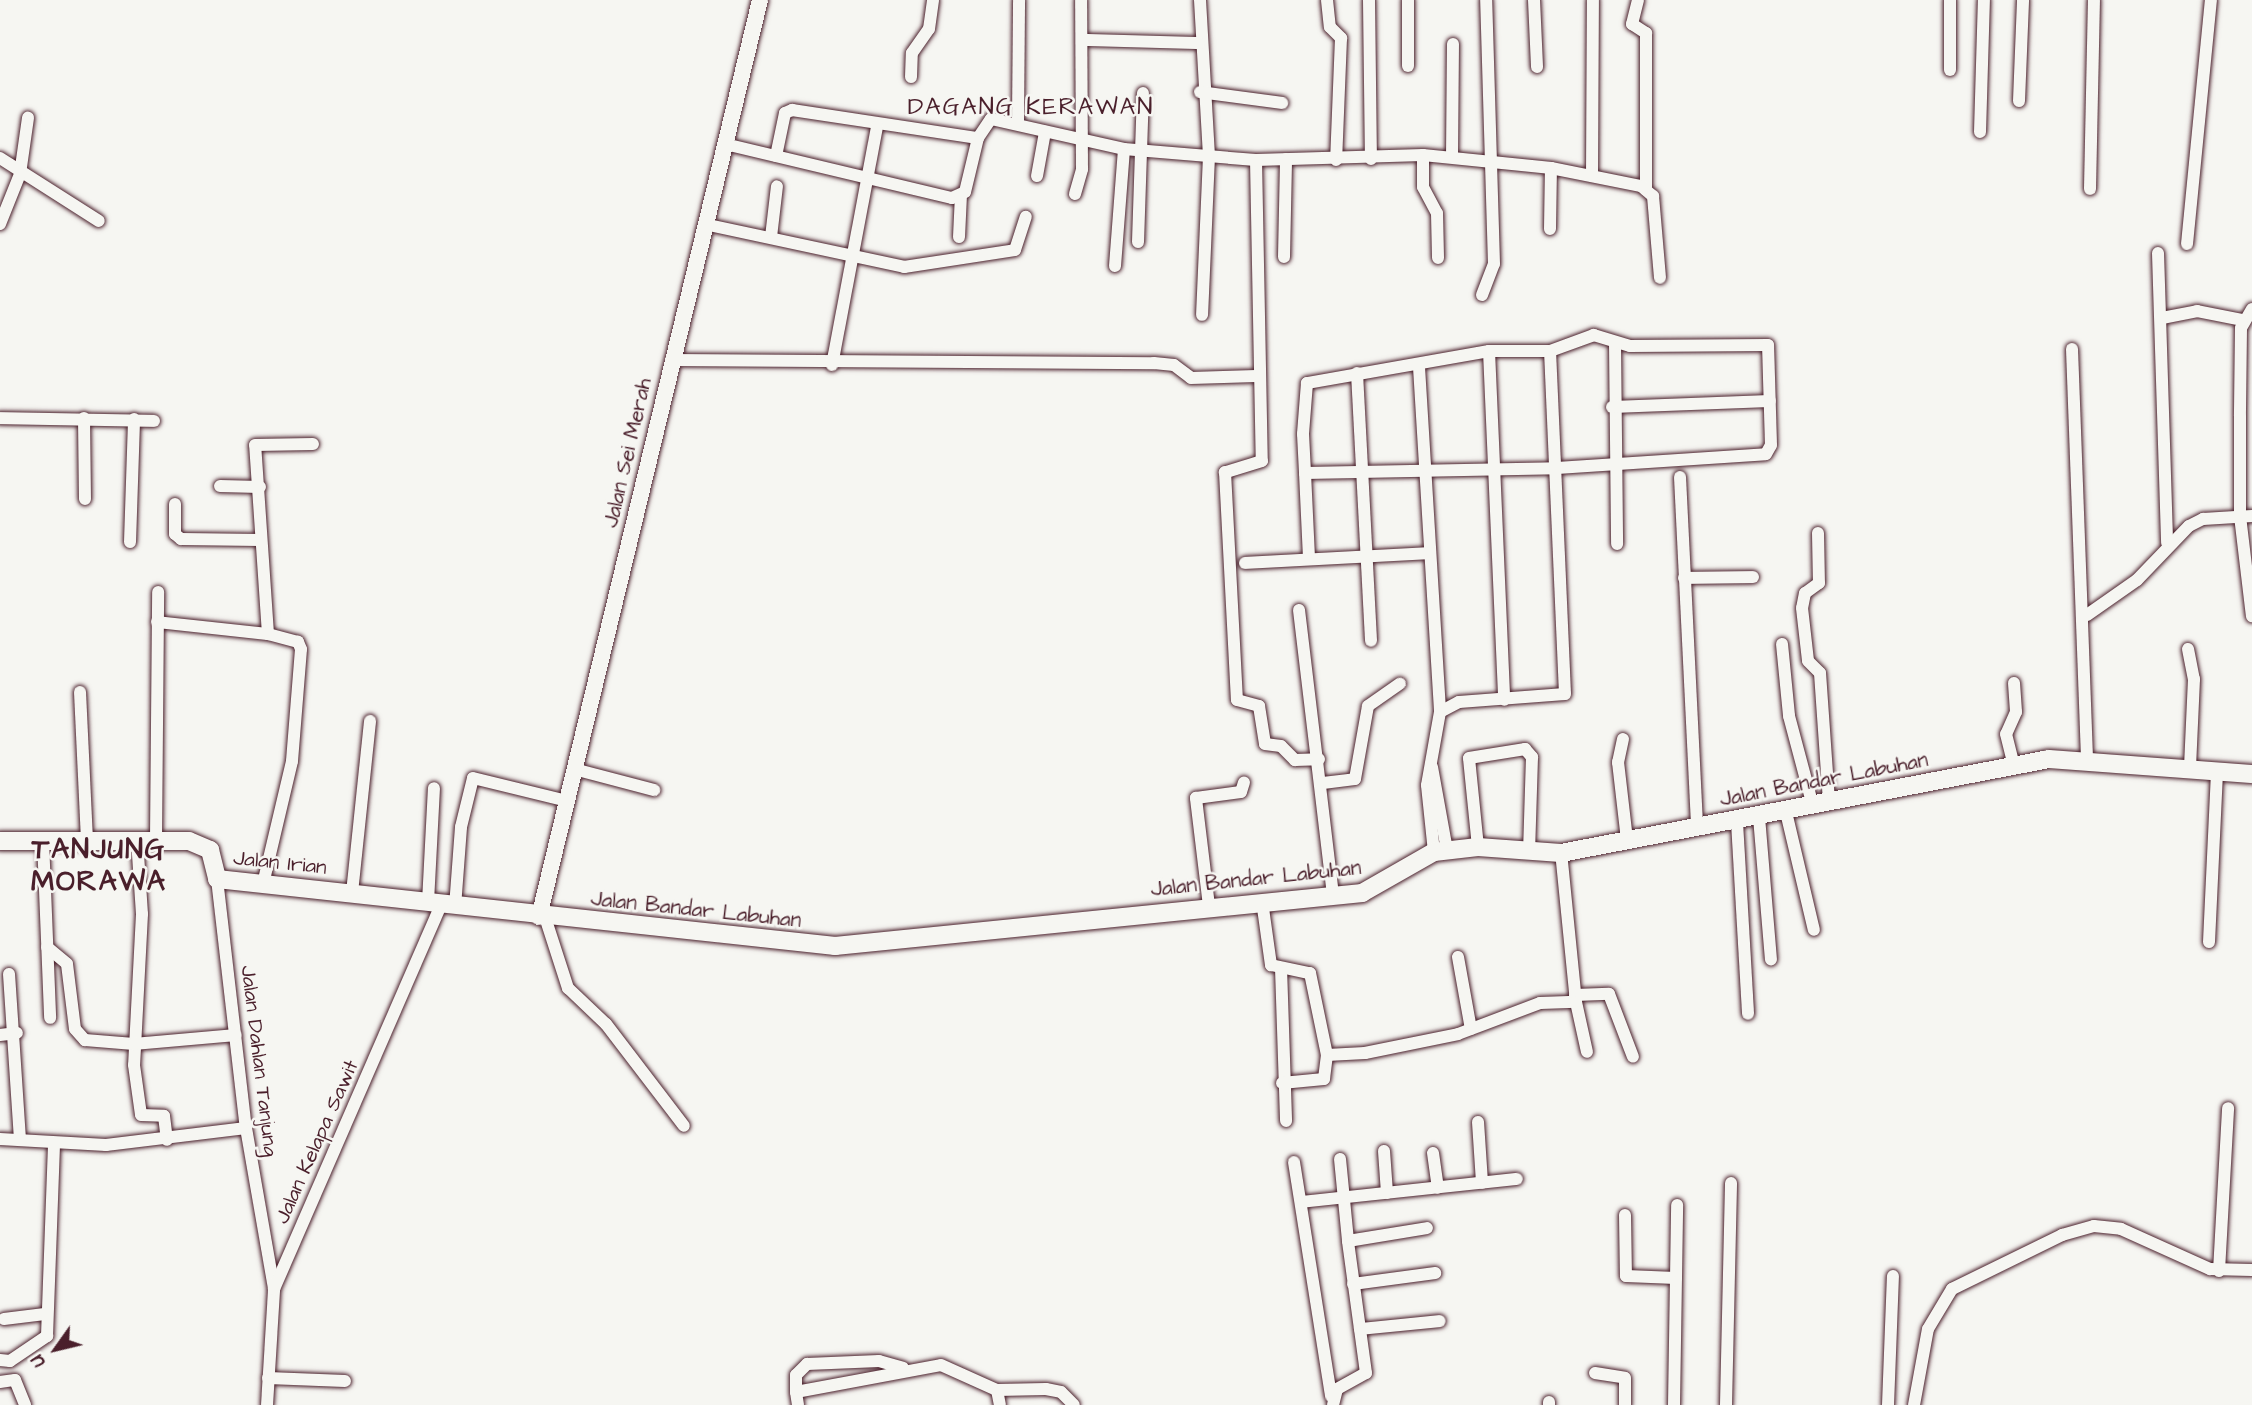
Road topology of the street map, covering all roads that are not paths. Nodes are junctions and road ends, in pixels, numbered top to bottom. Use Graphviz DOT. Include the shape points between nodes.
graph roads {
  1 [pos="761,0"];
  2 [pos="933,0"];
  3 [pos="1019,0"];
  4 [pos="1080,0"];
  5 [pos="1200,0"];
  6 [pos="1327,0"];
  7 [pos="1369,0"];
  8 [pos="1408,0"];
  9 [pos="1486,0"];
  10 [pos="1534,0"];
  11 [pos="1593,0"];
  12 [pos="1638,0"];
  13 [pos="1950,0"];
  14 [pos="1983,0"];
  15 [pos="2023,0"];
  16 [pos="2094,0"];
  17 [pos="2211,0"];
  18 [pos="1085,40"];
  19 [pos="1199,43"];
  20 [pos="1453,44"];
  21 [pos="1408,66"];
  22 [pos="1537,67"];
  23 [pos="1950,70"];
  24 [pos="911,77"];
  25 [pos="1200,92"];
  26 [pos="1143,93"];
  27 [pos="2019,100"];
  28 [pos="1282,103"];
  29 [pos="28,118"];
  30 [pos="1018,121"];
  31 [pos="877,126"];
  32 [pos="1045,132"];
  33 [pos="1980,132"];
  34 [pos="978,138"];
  35 [pos="1078,143"];
  36 [pos="725,144"];
  37 [pos="1124,149"];
  38 [pos="1140,150"];
  39 [pos="1423,155"];
  40 [pos="776,156"];
  41 [pos="1209,156"];
  42 [pos="1451,157"];
  43 [pos="0,158"];
  44 [pos="1286,159"];
  45 [pos="1371,159"];
  46 [pos="1487,159"];
  47 [pos="1256,160"];
  48 [pos="1336,160"];
  49 [pos="1551,168"];
  50 [pos="20,174"];
  51 [pos="1037,176"];
  52 [pos="1592,176"];
  53 [pos="869,180"];
  54 [pos="777,186"];
  55 [pos="2091,189"];
  56 [pos="1646,190"];
  57 [pos="1075,194"];
  58 [pos="961,195"];
  59 [pos="1026,217"];
  60 [pos="99,221"];
  61 [pos="0,224"];
  62 [pos="704,224"];
  63 [pos="1550,229"];
  64 [pos="771,237"];
  65 [pos="959,237"];
  66 [pos="1138,242"];
  67 [pos="2187,244"];
  68 [pos="2158,253"];
  69 [pos="1284,257"];
  70 [pos="1438,258"];
  71 [pos="850,259"];
  72 [pos="1115,266"];
  73 [pos="1660,278"];
  74 [pos="1482,295"];
  75 [pos="2252,309"];
  76 [pos="1202,315"];
  77 [pos="2162,318"];
  78 [pos="2242,320"];
  79 [pos="1615,342"];
  80 [pos="2072,349"];
  81 [pos="1489,351"];
  82 [pos="1549,351"];
  83 [pos="671,360"];
  84 [pos="832,365"];
  85 [pos="1419,367"];
  86 [pos="1357,373"];
  87 [pos="1256,376"];
  88 [pos="1770,401"];
  89 [pos="1612,407"];
  90 [pos="0,418"];
  91 [pos="84,418"];
  92 [pos="134,419"];
  93 [pos="154,421"];
  94 [pos="313,444"];
  95 [pos="1613,464"];
  96 [pos="1557,468"];
  97 [pos="1425,469"];
  98 [pos="1493,470"];
  99 [pos="1362,471"];
  100 [pos="1305,473"];
  101 [pos="1680,477"];
  102 [pos="220,486"];
  103 [pos="260,488"];
  104 [pos="85,499"];
  105 [pos="175,504"];
  106 [pos="2246,516"];
  107 [pos="1818,533"];
  108 [pos="260,540"];
  109 [pos="130,542"];
  110 [pos="2167,543"];
  111 [pos="1617,544"];
  112 [pos="1430,553"];
  113 [pos="1368,556"];
  114 [pos="1309,558"];
  115 [pos="1245,563"];
  116 [pos="1753,577"];
  117 [pos="1684,578"];
  118 [pos="158,592"];
  119 [pos="1299,610"];
  120 [pos="2087,615"];
  121 [pos="2252,616"];
  122 [pos="157,622"];
  123 [pos="268,634"];
  124 [pos="1371,641"];
  125 [pos="1782,645"];
  126 [pos="2188,649"];
  127 [pos="2014,683"];
  128 [pos="1400,684"];
  129 [pos="80,692"];
  130 [pos="1504,700"];
  131 [pos="1440,712"];
  132 [pos="370,722"];
  133 [pos="1623,739"];
  134 [pos="1319,759"];
  135 [pos="2087,760"];
  136 [pos="2014,765"];
  137 [pos="2190,767"];
  138 [pos="575,769"];
  139 [pos="2217,770"];
  140 [pos="2252,774"];
  141 [pos="1244,782"];
  142 [pos="1323,783"];
  143 [pos="434,788"];
  144 [pos="654,790"];
  145 [pos="567,801"];
  146 [pos="1821,804"];
  147 [pos="1786,812"];
  148 [pos="1759,817"];
  149 [pos="1737,822"];
  150 [pos="1697,828"];
  151 [pos="137,839"];
  152 [pos="156,839"];
  153 [pos="43,840"];
  154 [pos="1626,840"];
  155 [pos="0,841"];
  156 [pos="88,842"];
  157 [pos="1478,847"];
  158 [pos="1529,850"];
  159 [pos="1441,851"];
  160 [pos="1561,853"];
  161 [pos="216,879"];
  162 [pos="263,884"];
  163 [pos="352,892"];
  164 [pos="1333,895"];
  165 [pos="1262,901"];
  166 [pos="441,905"];
  167 [pos="1209,906"];
  168 [pos="542,917"];
  169 [pos="1814,930"];
  170 [pos="2209,942"];
  171 [pos="47,947"];
  172 [pos="1458,957"];
  173 [pos="1771,958"];
  174 [pos="1281,968"];
  175 [pos="9,974"];
  176 [pos="1576,999"];
  177 [pos="1748,1014"];
  178 [pos="50,1018"];
  179 [pos="1471,1029"];
  180 [pos="17,1033"];
  181 [pos="0,1035"];
  182 [pos="236,1035"];
  183 [pos="134,1044"];
  184 [pos="1587,1052"];
  185 [pos="1327,1055"];
  186 [pos="1633,1056"];
  187 [pos="1282,1083"];
  188 [pos="2228,1108"];
  189 [pos="1286,1121"];
  190 [pos="1478,1122"];
  191 [pos="684,1126"];
  192 [pos="246,1128"];
  193 [pos="0,1139"];
  194 [pos="20,1139"];
  195 [pos="166,1140"];
  196 [pos="54,1143"];
  197 [pos="1384,1151"];
  198 [pos="1433,1153"];
  199 [pos="1340,1159"];
  200 [pos="1294,1162"];
  201 [pos="1517,1179"];
  202 [pos="1482,1183"];
  203 [pos="1731,1184"];
  204 [pos="1438,1188"];
  205 [pos="1387,1193"];
  206 [pos="1344,1198"];
  207 [pos="1301,1202"];
  208 [pos="1677,1205"];
  209 [pos="1625,1215"];
  210 [pos="1427,1228"];
  211 [pos="1349,1241"];
  212 [pos="2252,1270"];
  213 [pos="2219,1271"];
  214 [pos="1435,1273"];
  215 [pos="1893,1276"];
  216 [pos="1676,1278"];
  217 [pos="1353,1284"];
  218 [pos="274,1289"];
  219 [pos="45,1314"];
  220 [pos="4,1318"];
  221 [pos="1440,1321"];
  222 [pos="1360,1329"];
  223 [pos="0,1360"];
  224 [pos="903,1368"];
  225 [pos="1595,1373"];
  226 [pos="268,1378"];
  227 [pos="345,1381"];
  228 [pos="0,1382"];
  229 [pos="998,1390"];
  230 [pos="797,1398"];
  231 [pos="1332,1401"];
  232 [pos="25,1405"];
  233 [pos="267,1405"];
  234 [pos="1000,1405"];
  235 [pos="1074,1405"];
  236 [pos="1625,1405"];
  237 [pos="1674,1405"];
  238 [pos="1726,1405"];
  239 [pos="1888,1405"];
  240 [pos="1913,1405"];
  1 -- 36 [label="street, Jalan Sei Merah"];
  2 -- 24 [label="street" via="929,29 912,53"];
  3 -- 30 [label="street"];
  4 -- 18 [label="street"];
  5 -- 19 [label="street"];
  6 -- 48 [label="street" via="1330,27 1341,38"];
  7 -- 45 [label="street"];
  8 -- 21 [label="street"];
  9 -- 46 [label="street"];
  10 -- 22 [label="street"];
  11 -- 52 [label="street"];
  12 -- 56 [label="street" via="1632,24 1646,33"];
  13 -- 23 [label="street"];
  14 -- 33 [label="street"];
  15 -- 27 [label="street"];
  16 -- 55 [label="street"];
  17 -- 67 [label="street"];
  18 -- 19 [label="street"];
  18 -- 35 [label="street"];
  19 -- 25 [label="street"];
  20 -- 42 [label="street"];
  25 -- 28 [label="street"];
  25 -- 41 [label="street"];
  26 -- 38 [label="street"];
  29 -- 50 [label="street"];
  30 -- 32 [label="street"];
  30 -- 34 [label="street" via="990,119"];
  31 -- 34 [label="street"];
  31 -- 40 [label="street" via="788,111"];
  31 -- 53 [label="street"];
  32 -- 35 [label="street"];
  32 -- 51 [label="street"];
  34 -- 58 [label="street"];
  35 -- 37 [label="street"];
  35 -- 57 [label="street" via="1082,169"];
  36 -- 40 [label="street"];
  36 -- 62 [label="street, Jalan Sei Merah"];
  37 -- 38 [label="street"];
  37 -- 72 [label="street"];
  38 -- 41 [label="street"];
  38 -- 66 [label="street"];
  39 -- 42 [label="street"];
  39 -- 45 [label="street"];
  39 -- 70 [label="street" via="1423,187 1437,213"];
  40 -- 53 [label="street"];
  41 -- 47 [label="street"];
  41 -- 76 [label="street"];
  42 -- 46 [label="street"];
  43 -- 50 [label="street"];
  44 -- 47 [label="street"];
  44 -- 48 [label="street"];
  44 -- 69 [label="street"];
  45 -- 48 [label="street"];
  46 -- 49 [label="street"];
  46 -- 74 [label="street" via="1494,264"];
  47 -- 87 [label="street"];
  49 -- 52 [label="street"];
  49 -- 63 [label="street"];
  50 -- 60 [label="street"];
  50 -- 61 [label="street"];
  52 -- 56 [label="street"];
  53 -- 58 [label="street"];
  53 -- 71 [label="street"];
  54 -- 64 [label="street"];
  56 -- 73 [label="street" via="1658,203"];
  58 -- 65 [label="street"];
  59 -- 71 [label="street" via="1015,250 904,267"];
  62 -- 64 [label="street"];
  62 -- 83 [label="street, Jalan Sei Merah"];
  64 -- 71 [label="street"];
  68 -- 77 [label="street"];
  71 -- 84 [label="street"];
  75 -- 78 [label="street"];
  77 -- 78 [label="street" via="2197,311"];
  77 -- 110 [label="street"];
  78 -- 106 [label="street"];
  79 -- 82 [label="street" via="1594,335"];
  79 -- 88 [label="street" via="1767,342"];
  79 -- 89 [label="street"];
  80 -- 120 [label="street"];
  81 -- 82 [label="street"];
  81 -- 85 [label="street"];
  81 -- 98 [label="street"];
  82 -- 96 [label="street"];
  83 -- 84 [label="street"];
  83 -- 138 [label="street, Jalan Sei Merah"];
  84 -- 87 [label="street" via="1154,363 1175,366 1191,378"];
  85 -- 86 [label="street"];
  85 -- 97 [label="street"];
  86 -- 99 [label="street"];
  86 -- 100 [label="street" via="1304,386"];
  87 -- 134 [label="street" via="1261,462 1225,472 1237,700 1259,706 1263,743 1282,746 1295,760"];
  88 -- 89 [label="street"];
  88 -- 95 [label="street" via="1772,445 1766,454"];
  89 -- 95 [label="street"];
  90 -- 91 [label="street"];
  91 -- 92 [label="street"];
  91 -- 104 [label="street"];
  92 -- 93 [label="street"];
  92 -- 109 [label="street"];
  94 -- 103 [label="street" via="255,445"];
  95 -- 96 [label="street"];
  95 -- 111 [label="street"];
  96 -- 98 [label="street"];
  96 -- 130 [label="street" via="1565,694"];
  97 -- 98 [label="street"];
  97 -- 99 [label="street"];
  97 -- 112 [label="street"];
  98 -- 130 [label="street"];
  99 -- 100 [label="street"];
  99 -- 113 [label="street"];
  100 -- 114 [label="street"];
  101 -- 117 [label="street"];
  102 -- 103 [label="street"];
  103 -- 108 [label="street"];
  105 -- 108 [label="street" via="175,534 181,539"];
  106 -- 110 [label="street" via="2203,519"];
  106 -- 121 [label="street"];
  107 -- 146 [label="street" via="1819,583 1805,593 1802,608 1808,661 1820,673"];
  108 -- 123 [label="street"];
  110 -- 120 [label="street" via="2137,580"];
  112 -- 113 [label="street"];
  112 -- 131 [label="street"];
  113 -- 114 [label="street"];
  113 -- 124 [label="street"];
  114 -- 115 [label="street"];
  116 -- 117 [label="street"];
  117 -- 150 [label="street"];
  118 -- 122 [label="street"];
  119 -- 134 [label="street"];
  120 -- 135 [label="street"];
  122 -- 123 [label="street"];
  122 -- 152 [label="street"];
  123 -- 162 [label="street" via="298,642 301,649 292,761"];
  125 -- 146 [label="street" via="1788,716"];
  126 -- 137 [label="street" via="2194,679"];
  127 -- 136 [label="street" via="2017,712 2006,734"];
  128 -- 142 [label="street" via="1368,706 1354,779"];
  129 -- 156 [label="street"];
  130 -- 131 [label="street" via="1453,703"];
  131 -- 159 [label="street" via="1432,767"];
  132 -- 163 [label="street"];
  133 -- 154 [label="street" via="1618,762"];
  134 -- 142 [label="street"];
  135 -- 136 [label="main road, Jalan Bandar Labuhan"];
  135 -- 137 [label="main road, Jalan Bandar Labuhan"];
  136 -- 146 [label="main road, Jalan Bandar Labuhan"];
  137 -- 139 [label="main road, Jalan Bandar Labuhan"];
  138 -- 144 [label="street"];
  138 -- 145 [label="street, Jalan Sei Merah"];
  139 -- 140 [label="main road, Jalan Bandar Labuhan"];
  139 -- 170 [label="street"];
  141 -- 167 [label="street" via="1241,792 1196,798"];
  142 -- 164 [label="street"];
  143 -- 166 [label="street"];
  145 -- 166 [label="street" via="473,778"];
  145 -- 168 [label="street, Jalan Sei Merah"];
  146 -- 147 [label="main road, Jalan Bandar Labuhan"];
  147 -- 148 [label="main road, Jalan Bandar Labuhan"];
  147 -- 169 [label="street"];
  148 -- 149 [label="main road, Jalan Bandar Labuhan"];
  148 -- 173 [label="street"];
  149 -- 150 [label="main road, Jalan Bandar Labuhan"];
  149 -- 177 [label="street"];
  150 -- 154 [label="main road, Jalan Bandar Labuhan"];
  151 -- 152 [label="main road, Jalan Irian"];
  151 -- 156 [label="main road, Jalan Irian"];
  151 -- 183 [label="street" via="142,914"];
  152 -- 161 [label="main road, Jalan Irian" via="205,845"];
  153 -- 155 [label="main road, Jalan Irian"];
  153 -- 156 [label="main road, Jalan Irian"];
  153 -- 171 [label="street"];
  154 -- 160 [label="main road, Jalan Bandar Labuhan"];
  157 -- 158 [label="main road, Jalan Bandar Labuhan"];
  157 -- 158 [label="street" via="1469,758 1525,750 1532,757"];
  157 -- 159 [label="main road, Jalan Bandar Labuhan"];
  158 -- 160 [label="main road, Jalan Bandar Labuhan"];
  159 -- 164 [label="main road, Jalan Bandar Labuhan" via="1372,891"];
  160 -- 176 [label="street"];
  161 -- 162 [label="main road, Jalan Irian"];
  161 -- 182 [label="street, Jalan Dahlan Tanjung"];
  162 -- 163 [label="main road, Jalan Irian"];
  163 -- 166 [label="main road, Jalan Irian"];
  164 -- 165 [label="main road, Jalan Bandar Labuhan"];
  165 -- 167 [label="main road, Jalan Bandar Labuhan"];
  165 -- 174 [label="street" via="1271,965"];
  166 -- 168 [label="main road, Jalan Irian"];
  166 -- 218 [label="street, Jalan Kelapa Sawit"];
  167 -- 168 [label="main road, Jalan Bandar Labuhan" via="835,946"];
  168 -- 191 [label="street" via="568,988 606,1024"];
  171 -- 178 [label="street"];
  171 -- 183 [label="street" via="67,964 79,1037"];
  172 -- 179 [label="street"];
  174 -- 185 [label="street" via="1310,973"];
  174 -- 187 [label="street"];
  175 -- 180 [label="street"];
  176 -- 179 [label="street" via="1540,1003"];
  176 -- 184 [label="street"];
  176 -- 186 [label="street" via="1609,994"];
  179 -- 185 [label="street"];
  180 -- 181 [label="street"];
  180 -- 194 [label="street"];
  182 -- 183 [label="street"];
  182 -- 192 [label="street, Jalan Dahlan Tanjung"];
  183 -- 195 [label="street" via="141,1115 164,1116"];
  185 -- 187 [label="street" via="1324,1079"];
  187 -- 189 [label="street"];
  188 -- 213 [label="street"];
  190 -- 202 [label="street"];
  192 -- 195 [label="street"];
  192 -- 218 [label="street, Jalan Dahlan Tanjung"];
  193 -- 194 [label="street"];
  194 -- 196 [label="street"];
  195 -- 196 [label="street"];
  196 -- 219 [label="street" via="55,1210"];
  197 -- 205 [label="street"];
  198 -- 204 [label="street"];
  199 -- 206 [label="street"];
  200 -- 207 [label="street"];
  201 -- 202 [label="street"];
  202 -- 204 [label="street"];
  203 -- 238 [label="street"];
  204 -- 205 [label="street"];
  205 -- 206 [label="street"];
  206 -- 207 [label="street"];
  206 -- 211 [label="street"];
  207 -- 231 [label="street"];
  208 -- 216 [label="street"];
  209 -- 216 [label="street" via="1626,1276"];
  210 -- 211 [label="street"];
  211 -- 217 [label="street"];
  212 -- 213 [label="street"];
  213 -- 240 [label="street" via="2121,1229 2094,1226 2006,1258 1952,1289 1935,1310"];
  214 -- 217 [label="street"];
  215 -- 239 [label="street"];
  216 -- 237 [label="street"];
  217 -- 222 [label="street"];
  218 -- 226 [label="street, Jalan Kelapa Sawit"];
  219 -- 220 [label="street"];
  219 -- 223 [label="street" via="47,1337 10,1361"];
  221 -- 222 [label="street"];
  222 -- 231 [label="street" via="1364,1378"];
  224 -- 229 [label="street" via="941,1365"];
  224 -- 230 [label="street"];
  224 -- 230 [label="street" via="879,1361 807,1364 796,1375"];
  225 -- 236 [label="street" via="1625,1378"];
  226 -- 227 [label="street"];
  226 -- 233 [label="street, Jalan Kelapa Sawit"];
  228 -- 232 [label="street" via="15,1380"];
  229 -- 234 [label="street"];
  229 -- 235 [label="street" via="1046,1388 1062,1392"];
}
